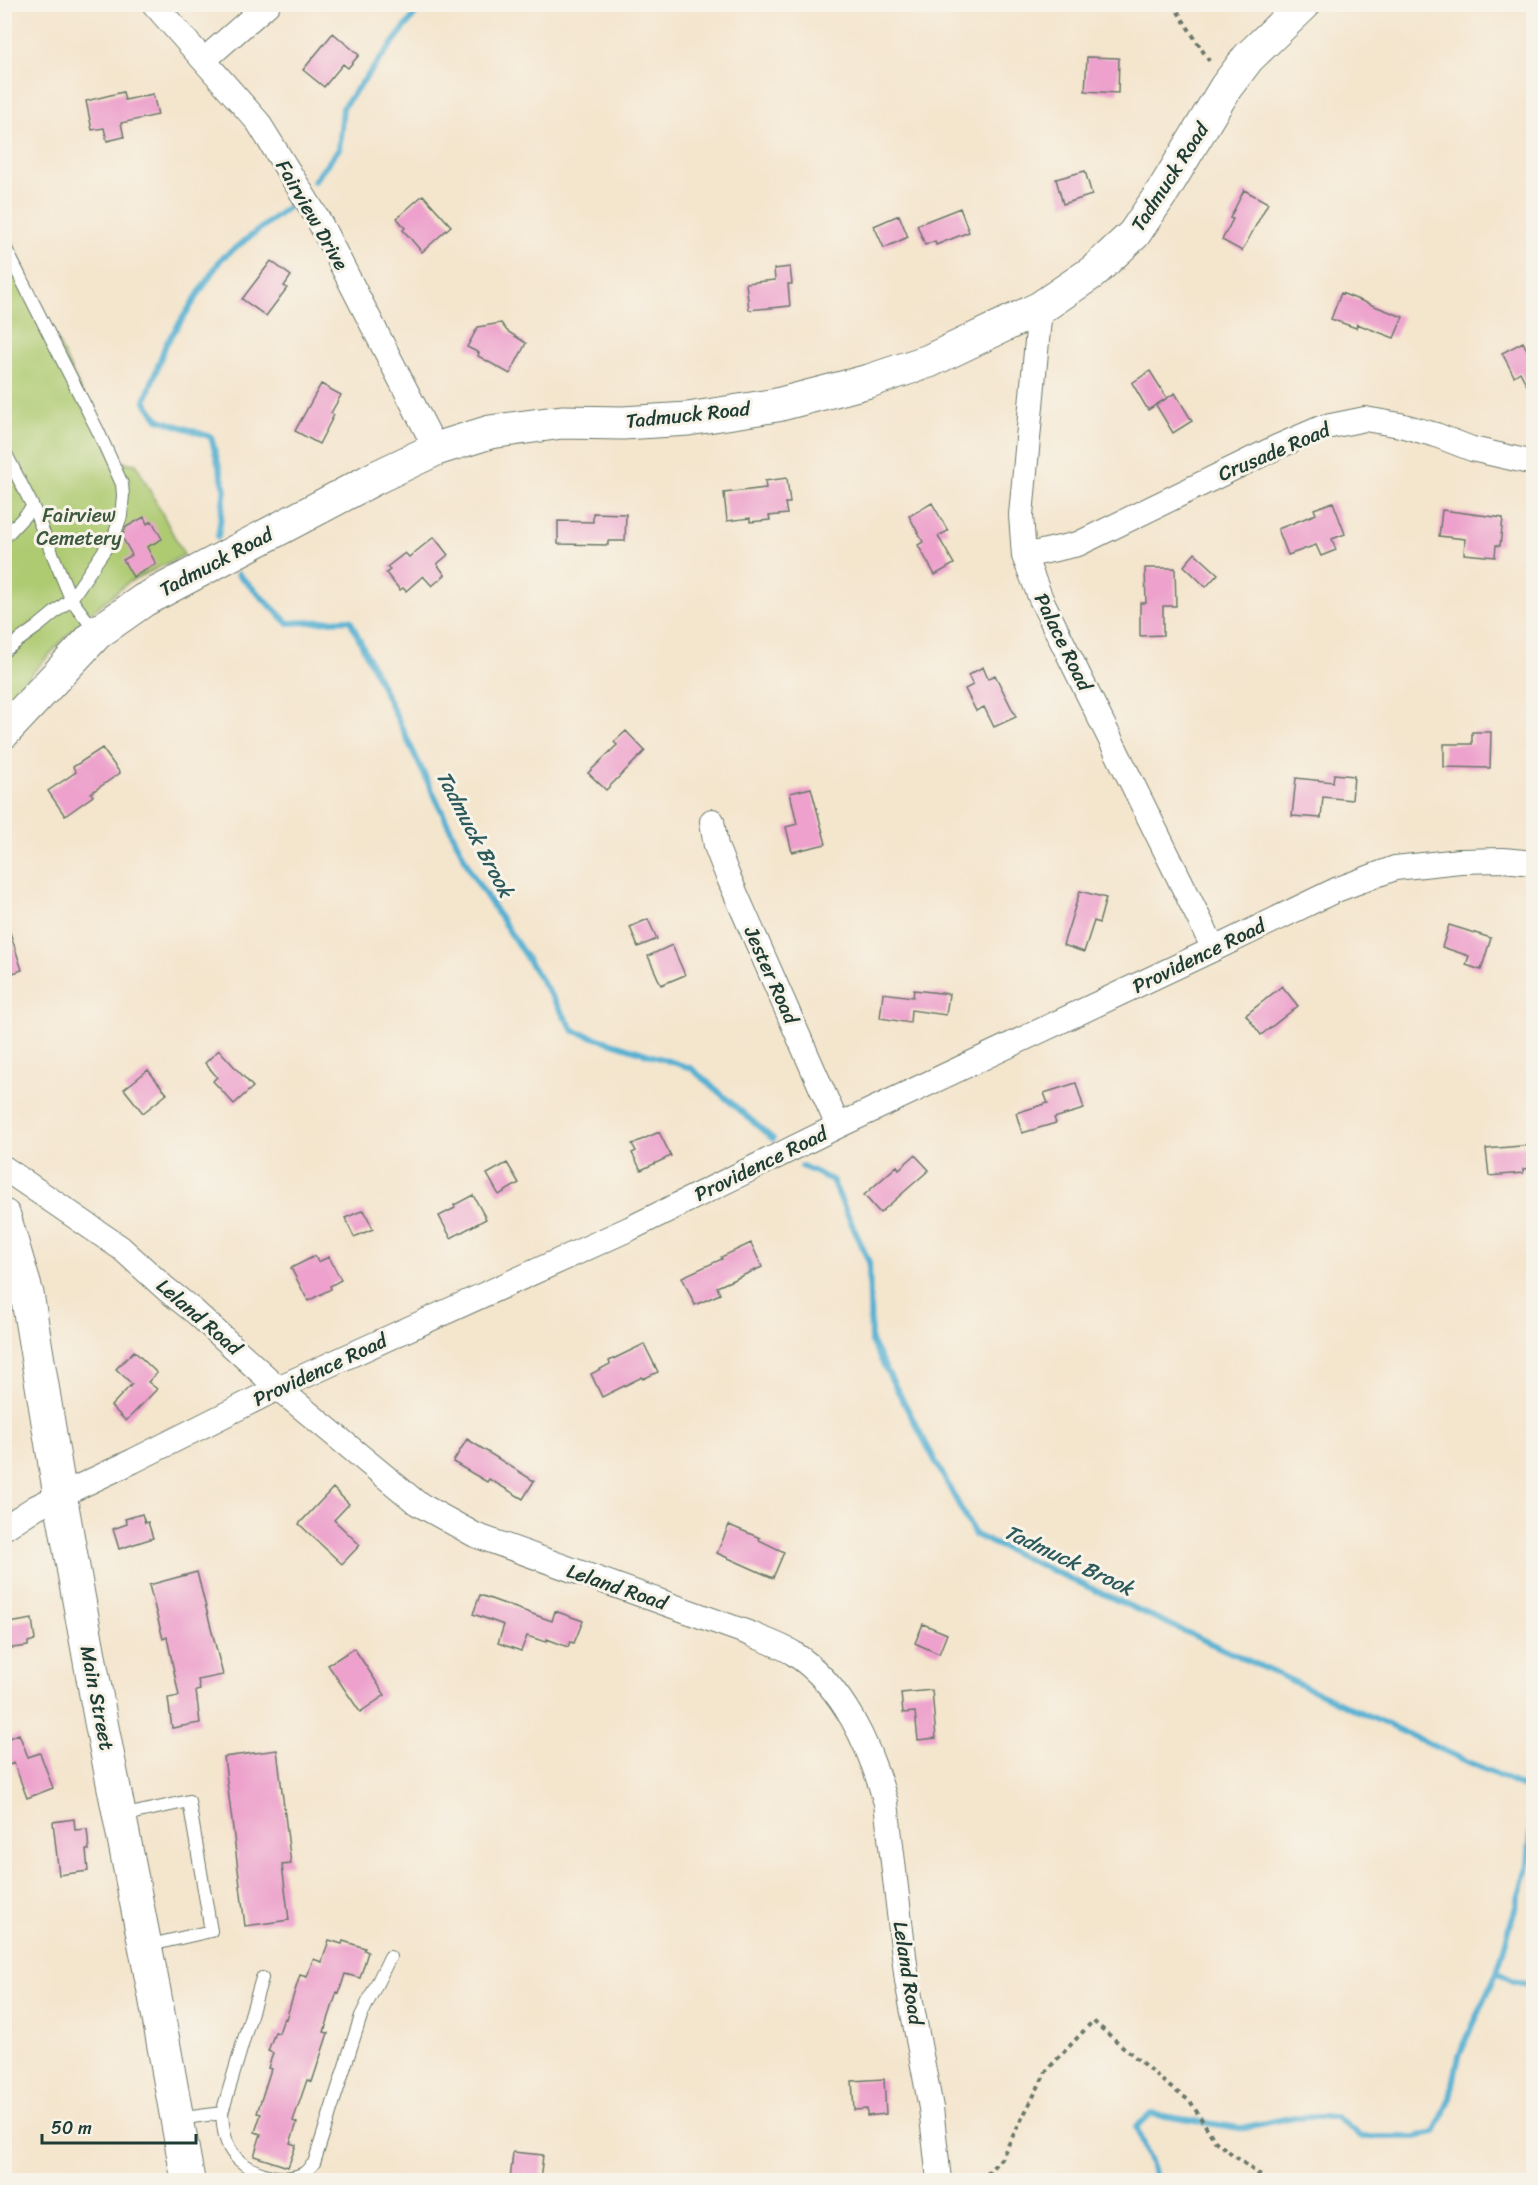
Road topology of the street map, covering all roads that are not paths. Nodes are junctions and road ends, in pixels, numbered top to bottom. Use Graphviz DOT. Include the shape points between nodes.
graph roads {
  1 [pos="154,4"];
  2 [pos="268,4"];
  3 [pos="1304,4"];
  4 [pos="204,60"];
  5 [pos="5,246"];
  6 [pos="1040,308"];
  7 [pos="436,448"];
  8 [pos="4,450"];
  9 [pos="1533,463"];
  10 [pos="33,507"];
  11 [pos="4,538"];
  12 [pos="1024,556"];
  13 [pos="71,599"];
  14 [pos="97,633"];
  15 [pos="4,651"];
  16 [pos="4,732"];
  17 [pos="712,821"];
  18 [pos="1533,863"];
  19 [pos="1214,949"];
  20 [pos="838,1126"];
  21 [pos="4,1168"];
  22 [pos="4,1216"];
  23 [pos="278,1388"];
  24 [pos="60,1495"];
  25 [pos="4,1528"];
  26 [pos="120,1816"];
  27 [pos="145,1947"];
  28 [pos="390,1957"];
  29 [pos="262,1978"];
  30 [pos="222,2113"];
  31 [pos="176,2119"];
  32 [pos="188,2181"];
  33 [pos="939,2181"];
  1 -- 4 [label="street, Fairview Drive"];
  2 -- 4 [label="street"];
  3 -- 6 [label="street, Tadmuck Road" via="1248,58 1226,87 1134,234 1093,272"];
  4 -- 7 [label="street, Fairview Drive" via="258,122 318,219"];
  5 -- 13 [label="lane" via="122,484 121,516 114,536"];
  6 -- 7 [label="street, Tadmuck Road" via="929,361 777,405 688,419 562,422 490,432"];
  6 -- 12 [label="street, Palace Road" via="1021,515"];
  7 -- 14 [label="street, Tadmuck Road" via="184,578"];
  8 -- 10 [label="lane"];
  9 -- 12 [label="street, Crusade Road" via="1472,449 1400,425 1365,419 1321,428 1277,447 1078,544"];
  10 -- 11 [label="lane"];
  10 -- 13 [label="lane"];
  12 -- 19 [label="street, Palace Road" via="1041,599"];
  13 -- 14 [label="lane"];
  13 -- 15 [label="lane"];
  14 -- 16 [label="street, Tadmuck Road"];
  17 -- 20 [label="street, Jester Road" via="727,874"];
  18 -- 19 [label="street, Providence Road" via="1460,861 1395,868 1336,890"];
  19 -- 20 [label="street, Providence Road"];
  20 -- 23 [label="street, Providence Road" via="631,1228"];
  21 -- 23 [label="street, Leland Road" via="121,1248"];
  22 -- 24 [label="street, Main Street" via="27,1294"];
  23 -- 24 [label="street, Providence Road"];
  23 -- 33 [label="street, Leland Road" via="417,1503 475,1535 751,1634 793,1653 822,1678 861,1735 886,1803 907,1981 931,2108"];
  24 -- 25 [label="street, Providence Road"];
  24 -- 26 [label="street, Main Street"];
  26 -- 27 [label="street, Main Street"];
  26 -- 27 [label="lane" via="189,1801 211,1931"];
  27 -- 31 [label="street, Main Street"];
  28 -- 30 [label="lane" via="361,2016 314,2163 303,2174 289,2178 264,2175 244,2167 231,2151"];
  29 -- 30 [label="lane"];
  30 -- 31 [label="lane"];
  31 -- 32 [label="street, Main Street"];
}
